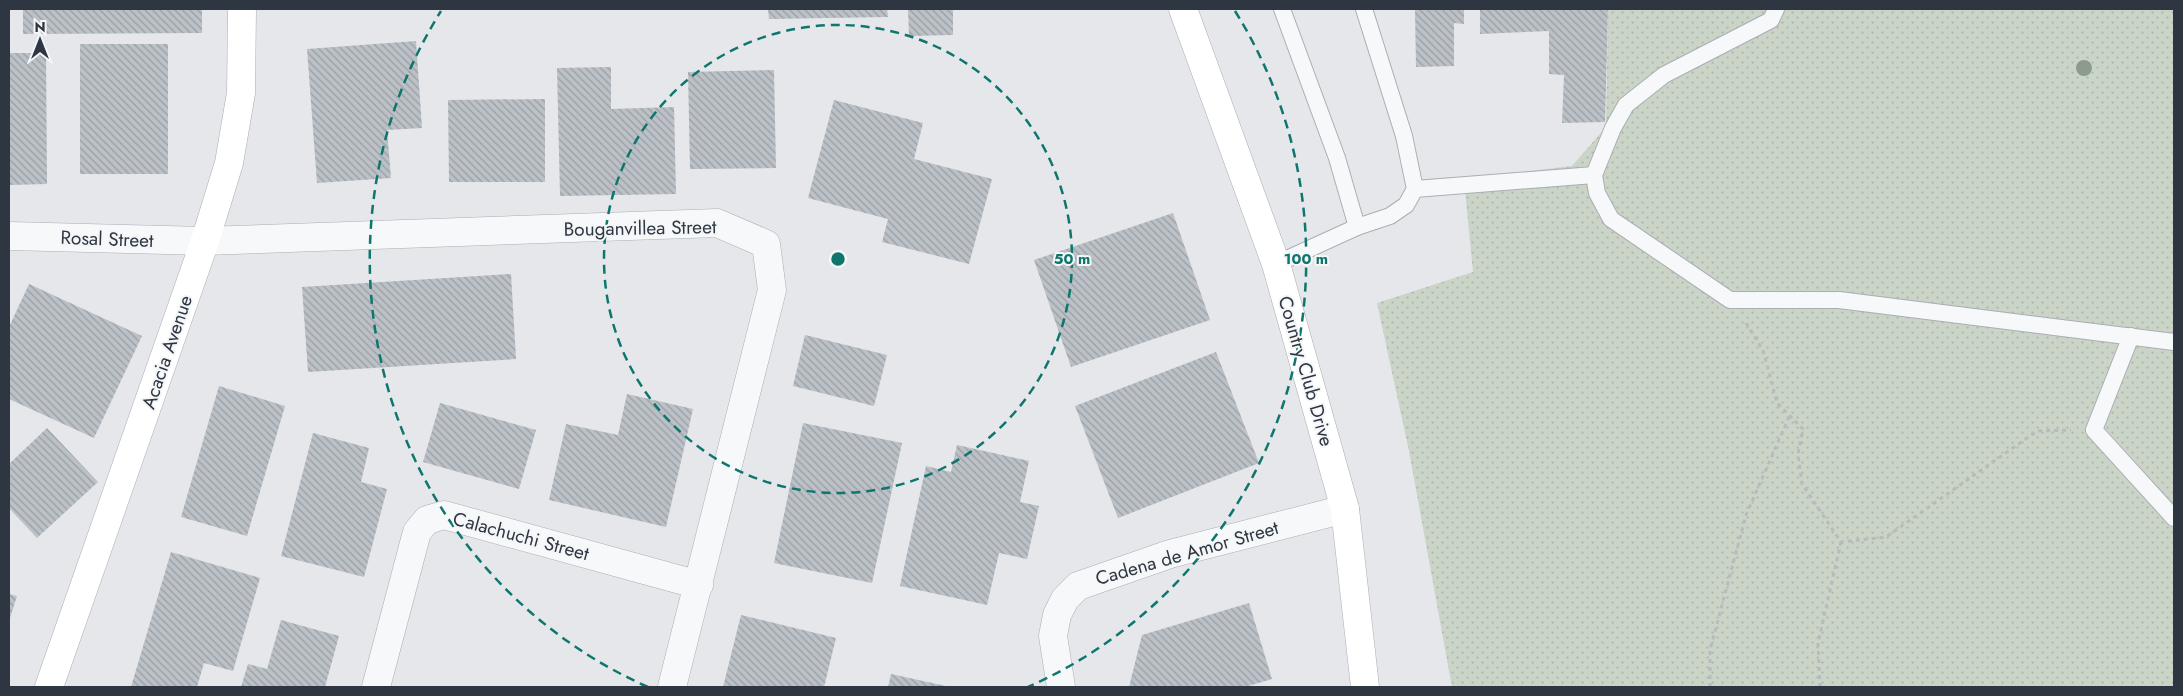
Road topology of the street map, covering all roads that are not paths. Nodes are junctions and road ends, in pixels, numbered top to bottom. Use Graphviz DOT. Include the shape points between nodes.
graph roads {
  1 [pos="242,9"];
  2 [pos="1182,9"];
  3 [pos="1282,9"];
  4 [pos="1364,9"];
  5 [pos="1776,9"];
  6 [pos="1594,175"];
  7 [pos="1415,189"];
  8 [pos="1357,227"];
  9 [pos="9,236"];
  10 [pos="205,241"];
  11 [pos="1276,264"];
  12 [pos="2131,336"];
  13 [pos="2174,342"];
  14 [pos="1344,509"];
  15 [pos="2174,518"];
  16 [pos="698,585"];
  17 [pos="49,687"];
  18 [pos="376,687"];
  19 [pos="672,687"];
  20 [pos="1061,687"];
  21 [pos="1365,687"];
  1 -- 10 [label="street, Acacia Avenue" via="241,93 229,163"];
  2 -- 11 [label="street, Country Club Drive"];
  3 -- 8 [label="lane" via="1337,158"];
  4 -- 7 [label="lane" via="1404,136"];
  5 -- 6 [label="lane" via="1771,20 1664,75 1626,105"];
  6 -- 7 [label="lane"];
  6 -- 12 [label="lane" via="1597,193 1611,219 1730,300 1839,300"];
  7 -- 8 [label="lane" via="1406,205 1390,216"];
  8 -- 11 [label="lane"];
  9 -- 10 [label="street, Rosal Street"];
  10 -- 16 [label="street, Bouganvillea Street" via="717,223 766,244 772,290"];
  10 -- 17 [label="street, Acacia Avenue"];
  11 -- 14 [label="street, Country Club Drive"];
  12 -- 13 [label="lane"];
  12 -- 15 [label="lane" via="2094,430"];
  14 -- 20 [label="street, Cadena de Amor Street" via="1170,554 1078,586 1065,599 1057,615 1053,636"];
  14 -- 21 [label="street, Country Club Drive"];
  16 -- 18 [label="street, Calachuchi Street" via="444,515 427,520 417,532"];
  16 -- 19 [label="street, Bouganvillea Street"];
}
